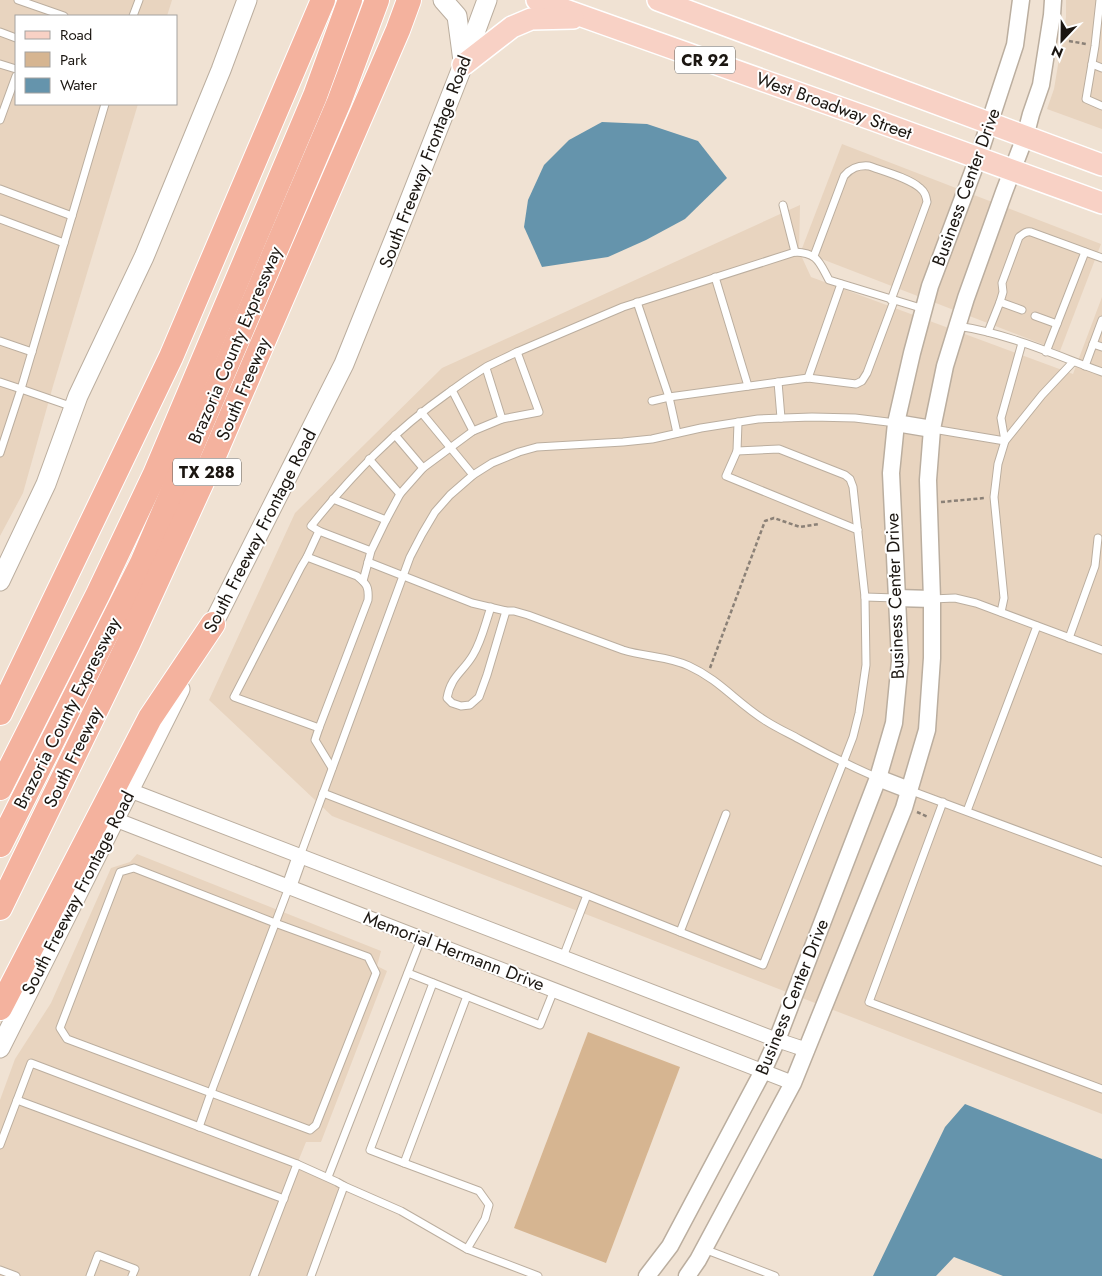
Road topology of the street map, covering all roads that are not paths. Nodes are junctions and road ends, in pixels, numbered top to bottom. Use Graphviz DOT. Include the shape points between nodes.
graph roads {
  1 [pos="18,0"];
  2 [pos="139,0"];
  3 [pos="247,0"];
  4 [pos="410,0"];
  5 [pos="443,0"];
  6 [pos="487,0"];
  7 [pos="537,0"];
  8 [pos="658,0"];
  9 [pos="1021,0"];
  10 [pos="1053,0"];
  11 [pos="1100,0"];
  12 [pos="323,1"];
  13 [pos="348,6"];
  14 [pos="42,8"];
  15 [pos="374,11"];
  16 [pos="39,15"];
  17 [pos="61,15"];
  18 [pos="132,15"];
  19 [pos="586,18"];
  20 [pos="0,32"];
  21 [pos="15,38"];
  22 [pos="0,64"];
  23 [pos="1092,64"];
  24 [pos="463,65"];
  25 [pos="1102,68"];
  26 [pos="15,69"];
  27 [pos="15,79"];
  28 [pos="105,105"];
  29 [pos="1102,106"];
  30 [pos="0,120"];
  31 [pos="990,124"];
  32 [pos="1025,137"];
  33 [pos="978,158"];
  34 [pos="1102,165"];
  35 [pos="1012,170"];
  36 [pos="0,189"];
  37 [pos="1102,203"];
  38 [pos="783,205"];
  39 [pos="72,216"];
  40 [pos="0,219"];
  41 [pos="64,242"];
  42 [pos="795,252"];
  43 [pos="1085,252"];
  44 [pos="814,256"];
  45 [pos="1102,258"];
  46 [pos="715,277"];
  47 [pos="842,284"];
  48 [pos="892,300"];
  49 [pos="637,302"];
  50 [pos="1000,302"];
  51 [pos="924,309"];
  52 [pos="1022,310"];
  53 [pos="1035,316"];
  54 [pos="1102,320"];
  55 [pos="1057,324"];
  56 [pos="957,326"];
  57 [pos="988,332"];
  58 [pos="1100,334"];
  59 [pos="0,341"];
  60 [pos="1022,343"];
  61 [pos="1094,344"];
  62 [pos="1102,347"];
  63 [pos="32,352"];
  64 [pos="517,352"];
  65 [pos="1046,352"];
  66 [pos="1073,362"];
  67 [pos="1085,366"];
  68 [pos="486,368"];
  69 [pos="1102,372"];
  70 [pos="808,378"];
  71 [pos="0,382"];
  72 [pos="778,382"];
  73 [pos="748,386"];
  74 [pos="21,389"];
  75 [pos="452,390"];
  76 [pos="669,397"];
  77 [pos="652,401"];
  78 [pos="75,408"];
  79 [pos="421,412"];
  80 [pos="781,418"];
  81 [pos="502,420"];
  82 [pos="738,422"];
  83 [pos="896,423"];
  84 [pos="932,429"];
  85 [pos="474,430"];
  86 [pos="677,433"];
  87 [pos="395,435"];
  88 [pos="1006,441"];
  89 [pos="450,447"];
  90 [pos="737,451"];
  91 [pos="0,453"];
  92 [pos="370,459"];
  93 [pos="423,468"];
  94 [pos="473,475"];
  95 [pos="400,494"];
  96 [pos="333,499"];
  97 [pos="386,520"];
  98 [pos="858,530"];
  99 [pos="319,531"];
  100 [pos="1098,538"];
  101 [pos="371,551"];
  102 [pos="307,557"];
  103 [pos="368,562"];
  104 [pos="404,576"];
  105 [pos="0,581"];
  106 [pos="364,581"];
  107 [pos="865,597"];
  108 [pos="897,598"];
  109 [pos="932,599"];
  110 [pos="491,607"];
  111 [pos="506,611"];
  112 [pos="1001,612"];
  113 [pos="213,624"];
  114 [pos="1037,626"];
  115 [pos="1069,638"];
  116 [pos="1102,650"];
  117 [pos="0,713"];
  118 [pos="319,728"];
  119 [pos="843,763"];
  120 [pos="332,768"];
  121 [pos="878,778"];
  122 [pos="0,788"];
  123 [pos="129,790"];
  124 [pos="909,790"];
  125 [pos="323,793"];
  126 [pos="943,802"];
  127 [pos="967,811"];
  128 [pos="726,814"];
  129 [pos="114,819"];
  130 [pos="0,845"];
  131 [pos="300,856"];
  132 [pos="1102,862"];
  133 [pos="289,887"];
  134 [pos="587,895"];
  135 [pos="0,908"];
  136 [pos="275,923"];
  137 [pos="680,932"];
  138 [pos="421,938"];
  139 [pos="563,957"];
  140 [pos="408,973"];
  141 [pos="433,983"];
  142 [pos="554,990"];
  143 [pos="466,996"];
  144 [pos="0,1008"];
  145 [pos="777,1040"];
  146 [pos="0,1048"];
  147 [pos="807,1050"];
  148 [pos="763,1071"];
  149 [pos="793,1084"];
  150 [pos="1102,1089"];
  151 [pos="211,1093"];
  152 [pos="17,1100"];
  153 [pos="199,1127"];
  154 [pos="0,1145"];
  155 [pos="404,1163"];
  156 [pos="297,1164"];
  157 [pos="328,1177"];
  158 [pos="344,1186"];
  159 [pos="284,1199"];
  160 [pos="467,1249"];
  161 [pos="704,1249"];
  162 [pos="0,1270"];
  163 [pos="16,1276"];
  164 [pos="90,1276"];
  165 [pos="132,1276"];
  166 [pos="254,1276"];
  167 [pos="311,1276"];
  168 [pos="538,1276"];
  169 [pos="646,1276"];
  170 [pos="687,1276"];
  171 [pos="775,1276"];
  1 -- 14 [label="lane"];
  2 -- 18 [label="lane"];
  3 -- 78 [label="main road" via="144,257"];
  4 -- 135 [label="highway, South Freeway / TX 288" via="213,458 128,644"];
  5 -- 24 [label="main road" via="457,16"];
  6 -- 24 [label="main road, South Freeway Frontage Road"];
  7 -- 19 [label="main road, West Broadway Street / CR 92"];
  8 -- 31 [label="main road, CR 92"];
  9 -- 31 [label="street, Business Center Drive" via="1015,45"];
  10 -- 32 [label="street, Business Center Drive" via="1040,85"];
  11 -- 23 [label="lane"];
  12 -- 117 [label="highway" via="171,357"];
  13 -- 122 [label="highway, Brazoria County Expressway" via="316,96 155,474"];
  14 -- 16 [label="lane"];
  14 -- 17 [label="lane"];
  15 -- 130 [label="highway, Brazoria County Expressway" via="339,102 142,563"];
  19 -- 24 [label="main road" via="531,19 512,26"];
  19 -- 33 [label="main road, West Broadway Street / CR 92"];
  20 -- 21 [label="lane"];
  22 -- 26 [label="lane"];
  23 -- 25 [label="lane"];
  23 -- 29 [label="lane" via="1086,99"];
  24 -- 113 [label="main road, South Freeway Frontage Road" via="344,364"];
  27 -- 30 [label="lane"];
  28 -- 39 [label="lane"];
  31 -- 32 [label="main road, CR 92"];
  31 -- 33 [label="street, Business Center Drive"];
  32 -- 34 [label="main road, CR 92"];
  32 -- 35 [label="street, Business Center Drive"];
  33 -- 35 [label="main road, West Broadway Street / CR 92"];
  33 -- 51 [label="street, Business Center Drive"];
  35 -- 37 [label="main road, West Broadway Street / CR 92"];
  35 -- 56 [label="street, Business Center Drive"];
  36 -- 39 [label="lane"];
  38 -- 42 [label="lane"];
  39 -- 41 [label="lane"];
  40 -- 41 [label="lane"];
  41 -- 63 [label="lane"];
  42 -- 44 [label="lane"];
  42 -- 46 [label="lane"];
  43 -- 45 [label="lane"];
  43 -- 50 [label="lane" via="1032,232 1022,234 1002,283"];
  43 -- 55 [label="lane"];
  44 -- 47 [label="lane" via="828,280"];
  44 -- 48 [label="lane" via="849,170 869,166 913,182 922,189 927,202"];
  46 -- 49 [label="lane"];
  46 -- 73 [label="lane"];
  47 -- 48 [label="lane"];
  47 -- 70 [label="lane"];
  48 -- 51 [label="lane"];
  48 -- 70 [label="lane" via="862,381 856,384"];
  49 -- 64 [label="lane"];
  49 -- 76 [label="lane"];
  50 -- 52 [label="lane"];
  50 -- 57 [label="lane"];
  51 -- 83 [label="street, Business Center Drive"];
  53 -- 55 [label="lane"];
  54 -- 58 [label="lane"];
  55 -- 65 [label="lane"];
  56 -- 57 [label="lane"];
  56 -- 84 [label="street, Business Center Drive"];
  57 -- 60 [label="lane"];
  58 -- 61 [label="lane"];
  59 -- 63 [label="lane"];
  60 -- 65 [label="lane"];
  60 -- 88 [label="lane" via="1001,418"];
  61 -- 62 [label="lane"];
  61 -- 67 [label="lane"];
  63 -- 74 [label="lane"];
  64 -- 68 [label="lane"];
  64 -- 81 [label="lane" via="538,412"];
  65 -- 66 [label="lane"];
  66 -- 67 [label="lane"];
  66 -- 88 [label="lane" via="1042,394"];
  67 -- 69 [label="lane"];
  68 -- 75 [label="lane"];
  68 -- 81 [label="lane"];
  70 -- 72 [label="lane"];
  71 -- 74 [label="lane"];
  72 -- 73 [label="lane"];
  72 -- 80 [label="lane"];
  73 -- 76 [label="lane"];
  74 -- 78 [label="lane"];
  74 -- 91 [label="lane"];
  75 -- 79 [label="lane"];
  75 -- 85 [label="lane"];
  76 -- 77 [label="lane"];
  76 -- 86 [label="lane"];
  78 -- 105 [label="main road" via="46,484"];
  79 -- 87 [label="lane"];
  79 -- 89 [label="lane"];
  80 -- 82 [label="lane"];
  80 -- 83 [label="lane" via="855,418"];
  81 -- 85 [label="lane"];
  82 -- 86 [label="lane"];
  82 -- 90 [label="lane"];
  83 -- 84 [label="street"];
  83 -- 108 [label="street, Business Center Drive" via="891,473"];
  84 -- 88 [label="lane"];
  84 -- 109 [label="street, Business Center Drive" via="928,480"];
  85 -- 89 [label="lane"];
  86 -- 94 [label="lane" via="624,442 537,447 507,456"];
  87 -- 92 [label="lane"];
  87 -- 93 [label="lane"];
  88 -- 112 [label="lane" via="998,464 994,497 1004,598"];
  89 -- 93 [label="lane"];
  89 -- 94 [label="lane"];
  90 -- 98 [label="lane" via="726,476"];
  90 -- 98 [label="lane" via="779,449 845,475 853,487"];
  92 -- 95 [label="lane"];
  92 -- 96 [label="lane"];
  93 -- 95 [label="lane"];
  94 -- 104 [label="lane" via="435,512 410,557"];
  95 -- 97 [label="lane"];
  96 -- 97 [label="lane"];
  96 -- 99 [label="lane" via="311,526"];
  97 -- 101 [label="lane"];
  98 -- 107 [label="lane"];
  99 -- 101 [label="lane"];
  99 -- 102 [label="lane"];
  100 -- 115 [label="lane" via="1095,566"];
  101 -- 103 [label="lane"];
  102 -- 106 [label="lane"];
  102 -- 118 [label="lane" via="234,697"];
  103 -- 104 [label="lane"];
  103 -- 106 [label="lane"];
  104 -- 110 [label="lane" via="472,603"];
  104 -- 120 [label="lane"];
  106 -- 118 [label="lane" via="369,591 368,600"];
  107 -- 108 [label="lane"];
  107 -- 119 [label="lane" via="866,665 859,713"];
  108 -- 109 [label="street"];
  108 -- 121 [label="street, Business Center Drive" via="900,661 894,723"];
  109 -- 112 [label="lane" via="955,598"];
  109 -- 124 [label="street, Business Center Drive" via="927,730"];
  110 -- 111 [label="lane"];
  110 -- 111 [label="lane" via="478,646 450,684 447,698 452,703 470,705 479,697"];
  111 -- 119 [label="lane" via="528,615 636,654 675,660 719,683 766,721"];
  112 -- 114 [label="lane"];
  113 -- 123 [label="main road, South Freeway Frontage Road"];
  113 -- 144 [label="highway" via="150,718"];
  114 -- 115 [label="lane"];
  114 -- 127 [label="lane"];
  115 -- 116 [label="lane"];
  118 -- 120 [label="lane" via="315,740"];
  119 -- 121 [label="lane"];
  119 -- 137 [label="lane" via="763,964"];
  120 -- 125 [label="lane"];
  121 -- 124 [label="street"];
  121 -- 145 [label="street, Business Center Drive"];
  123 -- 129 [label="main road, South Freeway Frontage Road"];
  123 -- 131 [label="street, Memorial Hermann Drive"];
  124 -- 126 [label="lane"];
  124 -- 147 [label="street, Business Center Drive"];
  125 -- 131 [label="lane"];
  125 -- 134 [label="lane"];
  126 -- 127 [label="lane"];
  126 -- 150 [label="lane" via="869,1002"];
  127 -- 132 [label="lane"];
  128 -- 137 [label="lane"];
  129 -- 133 [label="street, Memorial Hermann Drive"];
  129 -- 146 [label="main road, South Freeway Frontage Road"];
  131 -- 133 [label="street"];
  131 -- 139 [label="street, Memorial Hermann Drive"];
  133 -- 136 [label="lane"];
  133 -- 138 [label="street, Memorial Hermann Drive"];
  134 -- 137 [label="lane"];
  134 -- 139 [label="lane"];
  136 -- 151 [label="lane"];
  136 -- 151 [label="lane" via="368,958 376,973 316,1125 310,1130"];
  136 -- 151 [label="lane" via="134,868 120,872 60,1028 67,1039"];
  138 -- 140 [label="lane"];
  138 -- 142 [label="street, Memorial Hermann Drive"];
  139 -- 145 [label="street, Memorial Hermann Drive"];
  140 -- 141 [label="lane"];
  140 -- 157 [label="lane"];
  141 -- 143 [label="lane"];
  141 -- 155 [label="lane" via="370,1150"];
  142 -- 143 [label="lane" via="540,1025"];
  142 -- 148 [label="street, Memorial Hermann Drive"];
  143 -- 155 [label="lane"];
  145 -- 147 [label="street, Memorial Hermann Drive"];
  145 -- 148 [label="street, Business Center Drive"];
  147 -- 149 [label="street, Business Center Drive"];
  148 -- 149 [label="street, Memorial Hermann Drive"];
  148 -- 169 [label="street, Business Center Drive" via="670,1246"];
  149 -- 161 [label="street, Business Center Drive"];
  151 -- 153 [label="lane"];
  152 -- 153 [label="lane" via="31,1063"];
  152 -- 154 [label="lane"];
  152 -- 159 [label="lane"];
  153 -- 156 [label="lane"];
  155 -- 160 [label="lane" via="479,1191 489,1205 485,1219"];
  156 -- 157 [label="lane"];
  156 -- 159 [label="lane"];
  157 -- 158 [label="lane"];
  158 -- 160 [label="lane" via="401,1211"];
  158 -- 167 [label="lane"];
  159 -- 166 [label="lane"];
  160 -- 168 [label="lane"];
  161 -- 170 [label="street, Business Center Drive"];
  161 -- 171 [label="lane"];
  162 -- 163 [label="lane"];
  164 -- 165 [label="lane" via="98,1255 135,1268"];
}
